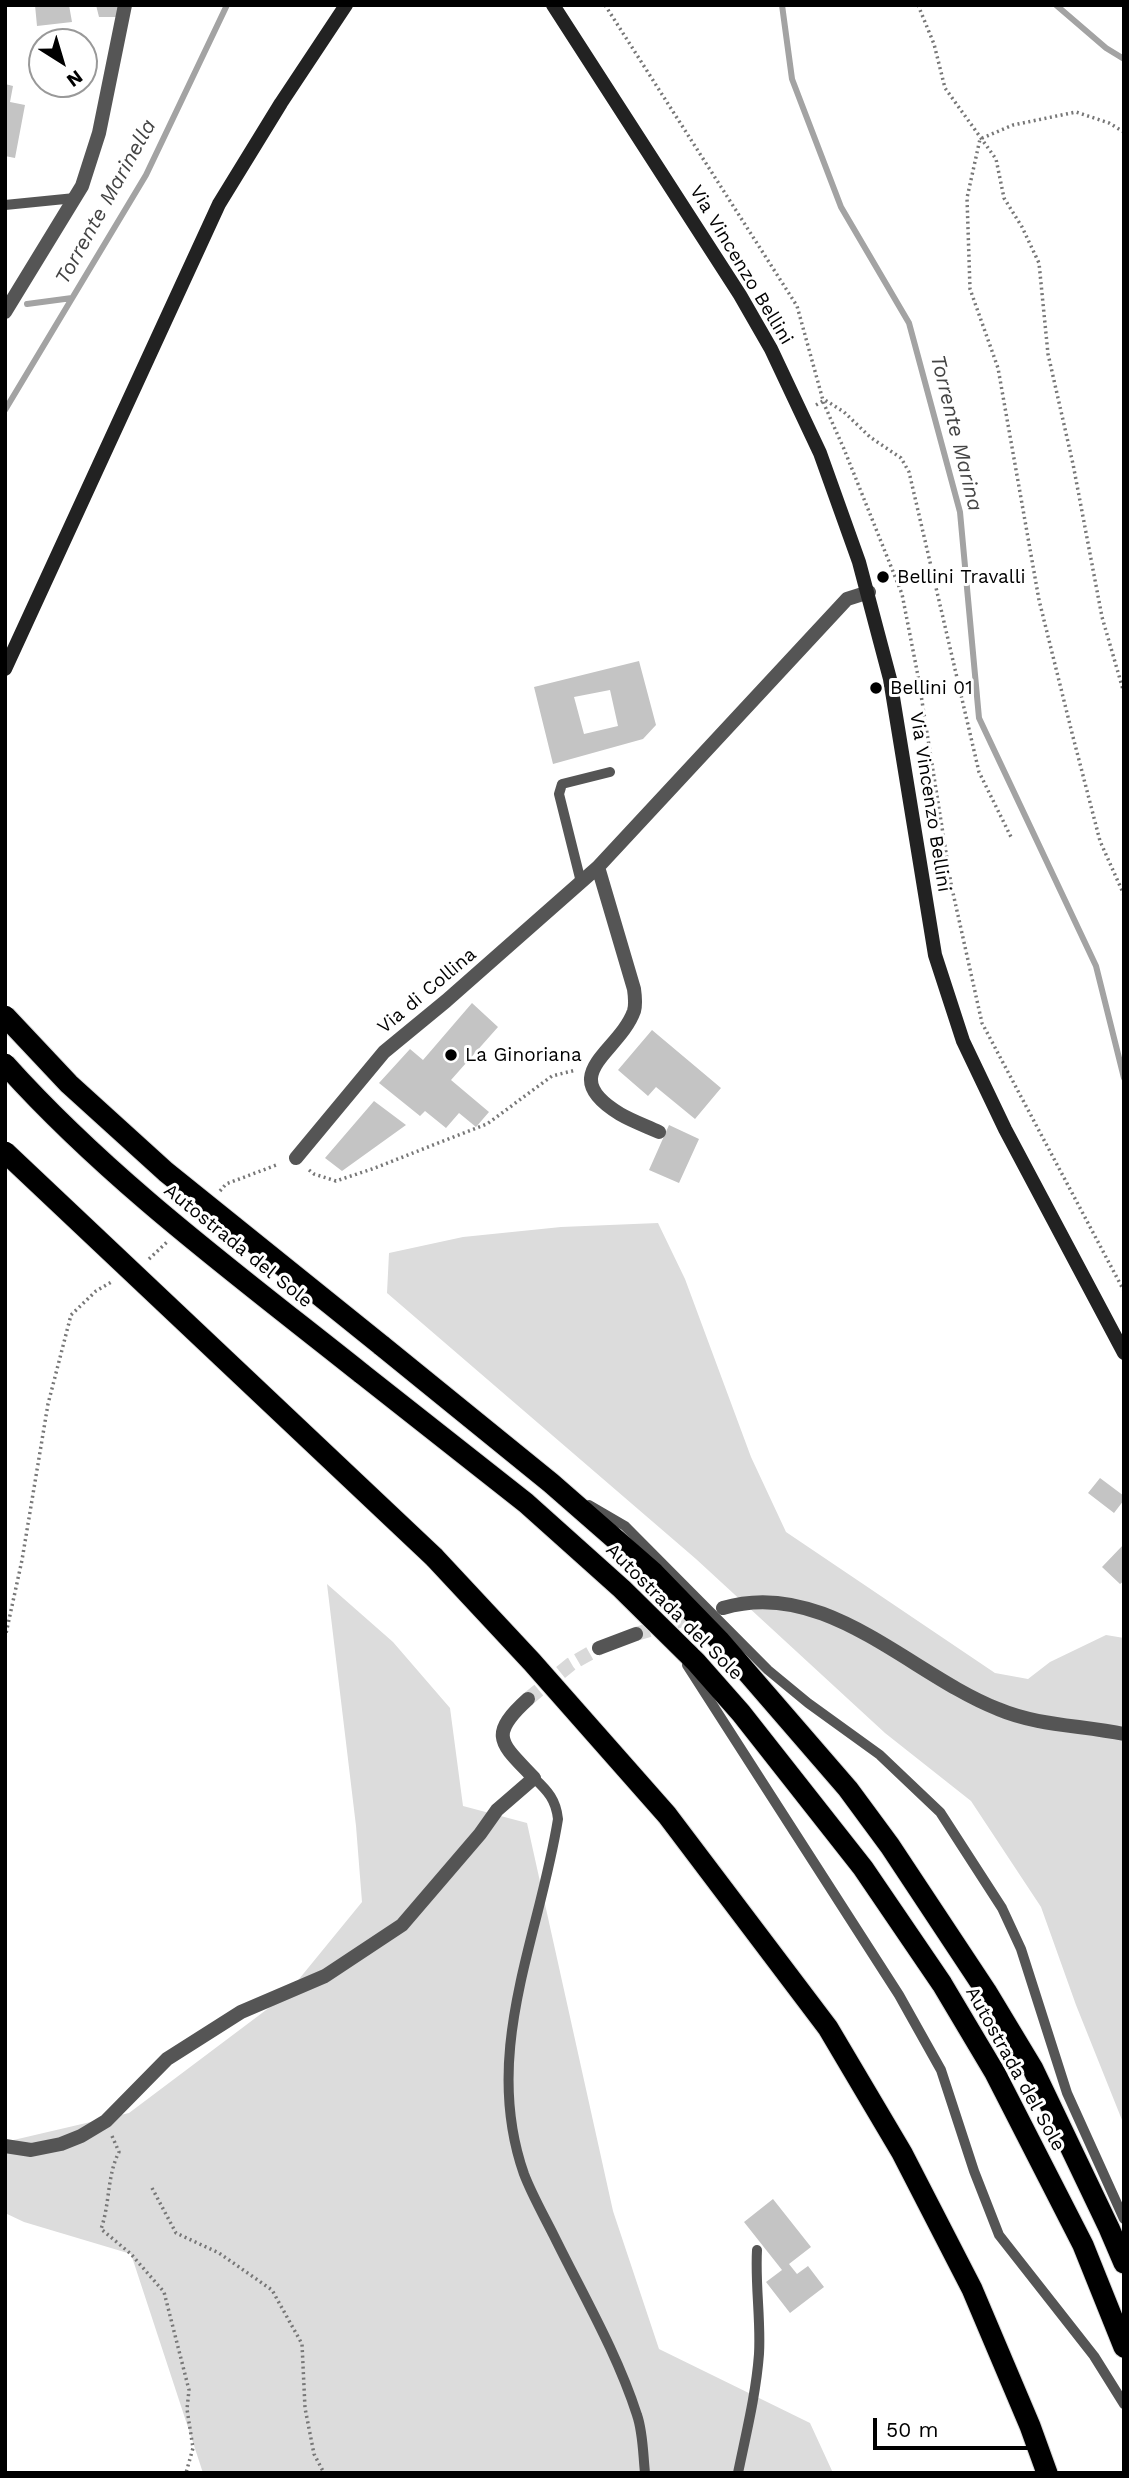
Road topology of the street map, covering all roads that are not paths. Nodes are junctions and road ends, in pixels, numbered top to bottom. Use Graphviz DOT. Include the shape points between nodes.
graph roads {
  1 [pos="125,5"];
  2 [pos="346,5"];
  3 [pos="553,5"];
  4 [pos="75,198"];
  5 [pos="5,205"];
  6 [pos="5,312"];
  7 [pos="869,592"];
  8 [pos="5,669"];
  9 [pos="610,772"];
  10 [pos="598,867"];
  11 [pos="581,882"];
  12 [pos="5,1016"];
  13 [pos="5,1064"];
  14 [pos="659,1132"];
  15 [pos="5,1152"];
  16 [pos="296,1158"];
  17 [pos="1124,1353"];
  18 [pos="551,1483"];
  19 [pos="723,1608"];
  20 [pos="636,1633"];
  21 [pos="667,1633"];
  22 [pos="599,1648"];
  23 [pos="528,1699"];
  24 [pos="1124,1734"];
  25 [pos="534,1778"];
  26 [pos="5,2146"];
  27 [pos="1124,2219"];
  28 [pos="757,2250"];
  29 [pos="1124,2263"];
  30 [pos="1124,2347"];
  31 [pos="1124,2404"];
  32 [pos="645,2473"];
  33 [pos="738,2473"];
  34 [pos="1046,2473"];
  1 -- 4 [label="street" via="99,133"];
  2 -- 8 [label="main road" via="219,204"];
  3 -- 7 [label="main road, Via Vincenzo Bellini" via="771,349 838,500"];
  4 -- 5 [label="lane"];
  4 -- 6 [label="street"];
  7 -- 10 [label="street, Via di Collina" via="847,599"];
  7 -- 17 [label="main road, Via Vincenzo Bellini" via="890,679 935,955 947,999 1005,1129"];
  9 -- 11 [label="lane" via="562,784 559,794"];
  10 -- 11 [label="street, Via di Collina"];
  10 -- 14 [label="street" via="634,989 635,1008 592,1069 590,1083 598,1097 620,1114"];
  11 -- 16 [label="street, Via di Collina" via="384,1052"];
  12 -- 18 [label="highway, Autostrada del Sole, bridge" via="69,1084 166,1172"];
  13 -- 21 [label="highway, Autostrada del Sole, bridge" via="46,1109 141,1196 526,1503"];
  15 -- 34 [label="highway, bridge" via="434,1557 667,1815 828,2028 902,2153 972,2289"];
  18 -- 27 [label="lane" via="625,1526 768,1670 880,1755 940,1812 1002,1908 1021,1949 1067,2093"];
  18 -- 29 [label="highway, Autostrada del Sole" via="654,1573 720,1641 848,1789 890,1846 1033,2069"];
  19 -- 24 [label="street" via="755,1601 806,1607 865,1634 998,1710 1038,1722"];
  20 -- 22 [label="street"];
  21 -- 30 [label="highway, Autostrada del Sole" via="741,1713 839,1837 942,1984 995,2073 1083,2245"];
  21 -- 31 [label="lane" via="928,2043 999,2235 1094,2356"];
  23 -- 25 [label="street" via="505,1722 502,1735 505,1747"];
  25 -- 26 [label="street" via="497,1810 402,1925 324,1976 241,2012 167,2059 106,2122 81,2136 31,2150"];
  25 -- 32 [label="lane" via="549,1791 558,1819 515,1998 509,2044 512,2124 524,2173 618,2365 638,2418"];
  28 -- 33 [label="lane" via="759,2351"];
}
